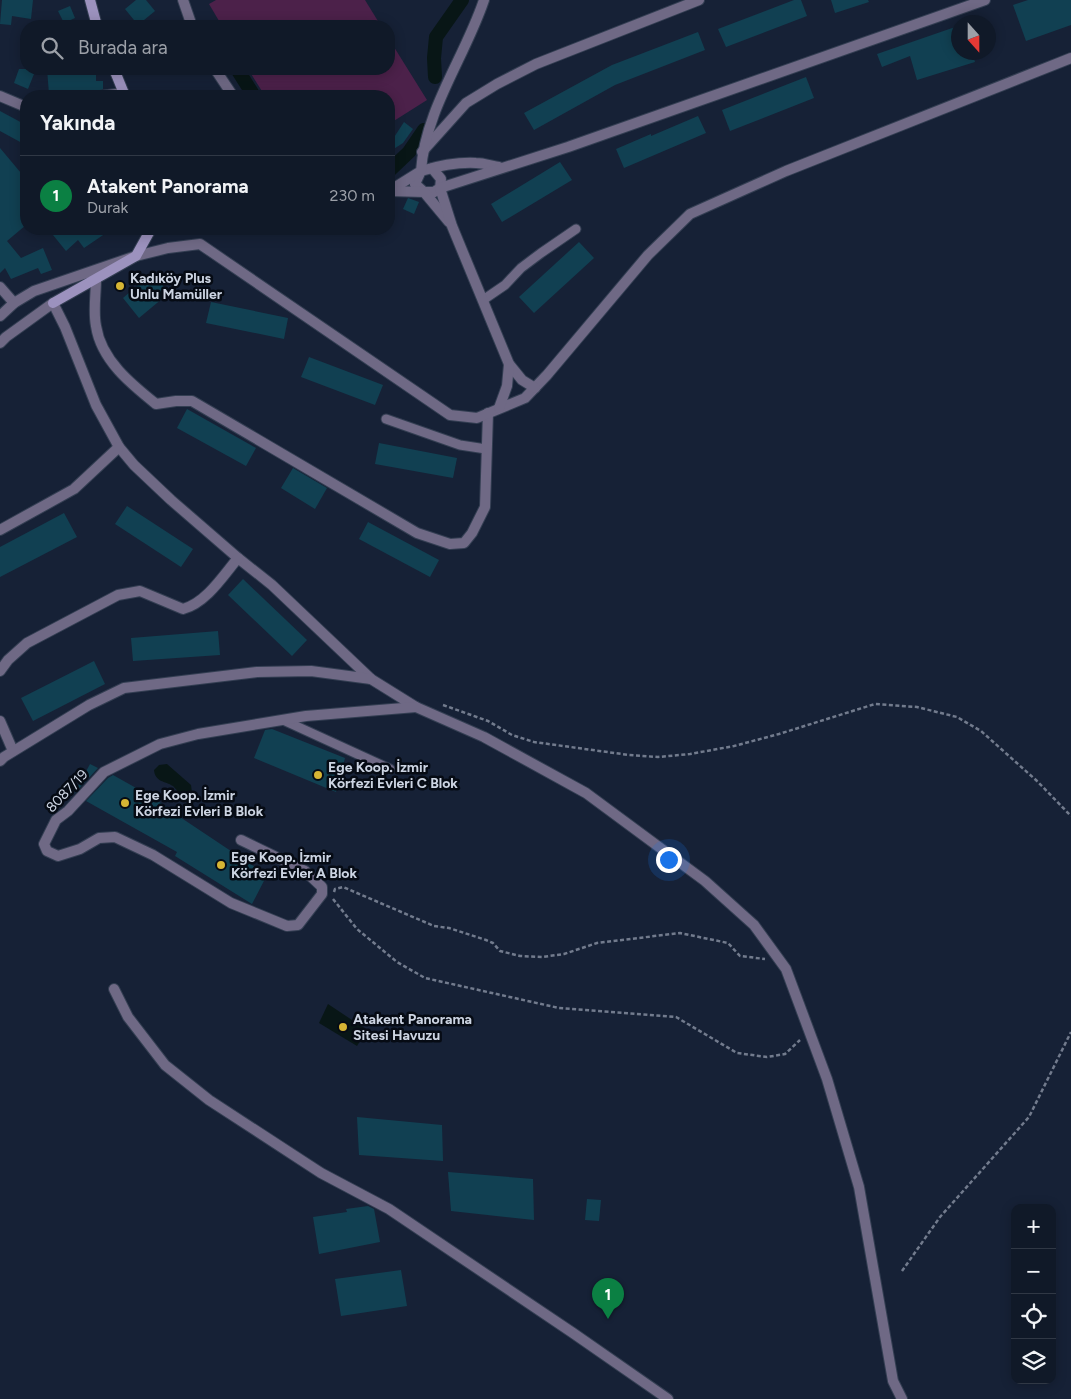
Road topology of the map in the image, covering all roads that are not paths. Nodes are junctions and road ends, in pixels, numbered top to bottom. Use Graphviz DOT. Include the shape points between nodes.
graph roads {
  1 [pos="90,0"];
  2 [pos="182,0"];
  3 [pos="484,0"];
  4 [pos="699,0"];
  5 [pos="985,0"];
  6 [pos="95,20"];
  7 [pos="190,20"];
  8 [pos="1071,58"];
  9 [pos="117,75"];
  10 [pos="219,75"];
  11 [pos="123,90"];
  12 [pos="229,90"];
  13 [pos="0,96"];
  14 [pos="20,104"];
  15 [pos="422,152"];
  16 [pos="500,167"];
  17 [pos="432,168"];
  18 [pos="421,171"];
  19 [pos="395,187"];
  20 [pos="440,188"];
  21 [pos="395,191"];
  22 [pos="424,192"];
  23 [pos="452,226"];
  24 [pos="576,229"];
  25 [pos="148,235"];
  26 [pos="136,256"];
  27 [pos="96,279"];
  28 [pos="0,287"];
  29 [pos="483,300"];
  30 [pos="14,303"];
  31 [pos="53,303"];
  32 [pos="0,316"];
  33 [pos="0,343"];
  34 [pos="509,364"];
  35 [pos="534,388"];
  36 [pos="499,408"];
  37 [pos="488,413"];
  38 [pos="386,419"];
  39 [pos="119,447"];
  40 [pos="486,449"];
  41 [pos="0,530"];
  42 [pos="238,558"];
  43 [pos="0,671"];
  44 [pos="371,678"];
  45 [pos="416,707"];
  46 [pos="283,720"];
  47 [pos="0,721"];
  48 [pos="13,751"];
  49 [pos="0,761"];
  50 [pos="390,769"];
  51 [pos="241,840"];
  52 [pos="114,989"];
  53 [pos="668,1399"];
  54 [pos="902,1399"];
  1 -- 6 [label="street"];
  2 -- 7 [label="street"];
  3 -- 15 [label="street" via="443,92"];
  4 -- 15 [label="street" via="536,64 497,84 466,103"];
  5 -- 16 [label="street" via="568,147"];
  8 -- 35 [label="street" via="786,171 690,214 648,255"];
  9 -- 11 [label="street"];
  10 -- 12 [label="street"];
  13 -- 14 [label="street"];
  15 -- 18 [label="street"];
  16 -- 17 [label="street" via="476,163"];
  16 -- 20 [label="street"];
  17 -- 18 [label="street"];
  17 -- 20 [label="street" via="441,179"];
  18 -- 19 [label="street"];
  18 -- 22 [label="street" via="415,184"];
  20 -- 22 [label="street"];
  20 -- 23 [label="street"];
  21 -- 22 [label="street"];
  22 -- 23 [label="street"];
  23 -- 29 [label="street"];
  24 -- 29 [label="lane"];
  25 -- 26 [label="street"];
  26 -- 27 [label="street"];
  26 -- 30 [label="street" via="34,291"];
  26 -- 37 [label="street" via="200,244 450,415 477,418"];
  27 -- 31 [label="street"];
  27 -- 40 [label="street" via="96,326 101,342 125,378 156,404 192,402 417,533 450,544 464,543 485,507"];
  28 -- 30 [label="street"];
  29 -- 34 [label="street"];
  30 -- 32 [label="street"];
  31 -- 33 [label="street"];
  31 -- 39 [label="street" via="96,405"];
  34 -- 35 [label="street" via="522,380"];
  34 -- 36 [label="street" via="507,386"];
  35 -- 36 [label="street" via="525,398"];
  36 -- 37 [label="street"];
  37 -- 40 [label="street"];
  38 -- 40 [label="lane" via="460,445"];
  39 -- 41 [label="street" via="74,489"];
  39 -- 42 [label="street" via="134,465"];
  42 -- 43 [label="street" via="199,602 188,608 183,609 140,591 118,595 28,643"];
  42 -- 44 [label="street" via="272,585"];
  44 -- 45 [label="street"];
  44 -- 48 [label="street" via="311,671 257,672 124,688"];
  45 -- 46 [label="street, 8087/19"];
  45 -- 54 [label="street" via="484,738 586,793 706,881 754,925 786,969 827,1079 859,1187 894,1381"];
  46 -- 50 [label="lane"];
  46 -- 51 [label="street, 8087/19" via="198,734 160,744 104,772 56,820 44,844 47,851 58,856 99,838 115,837 153,855 231,903 287,926 298,925 322,894 322,887 305,871"];
  47 -- 48 [label="street"];
  48 -- 49 [label="street"];
  52 -- 53 [label="street" via="128,1016 165,1065 209,1100 321,1173 389,1208"];
}
